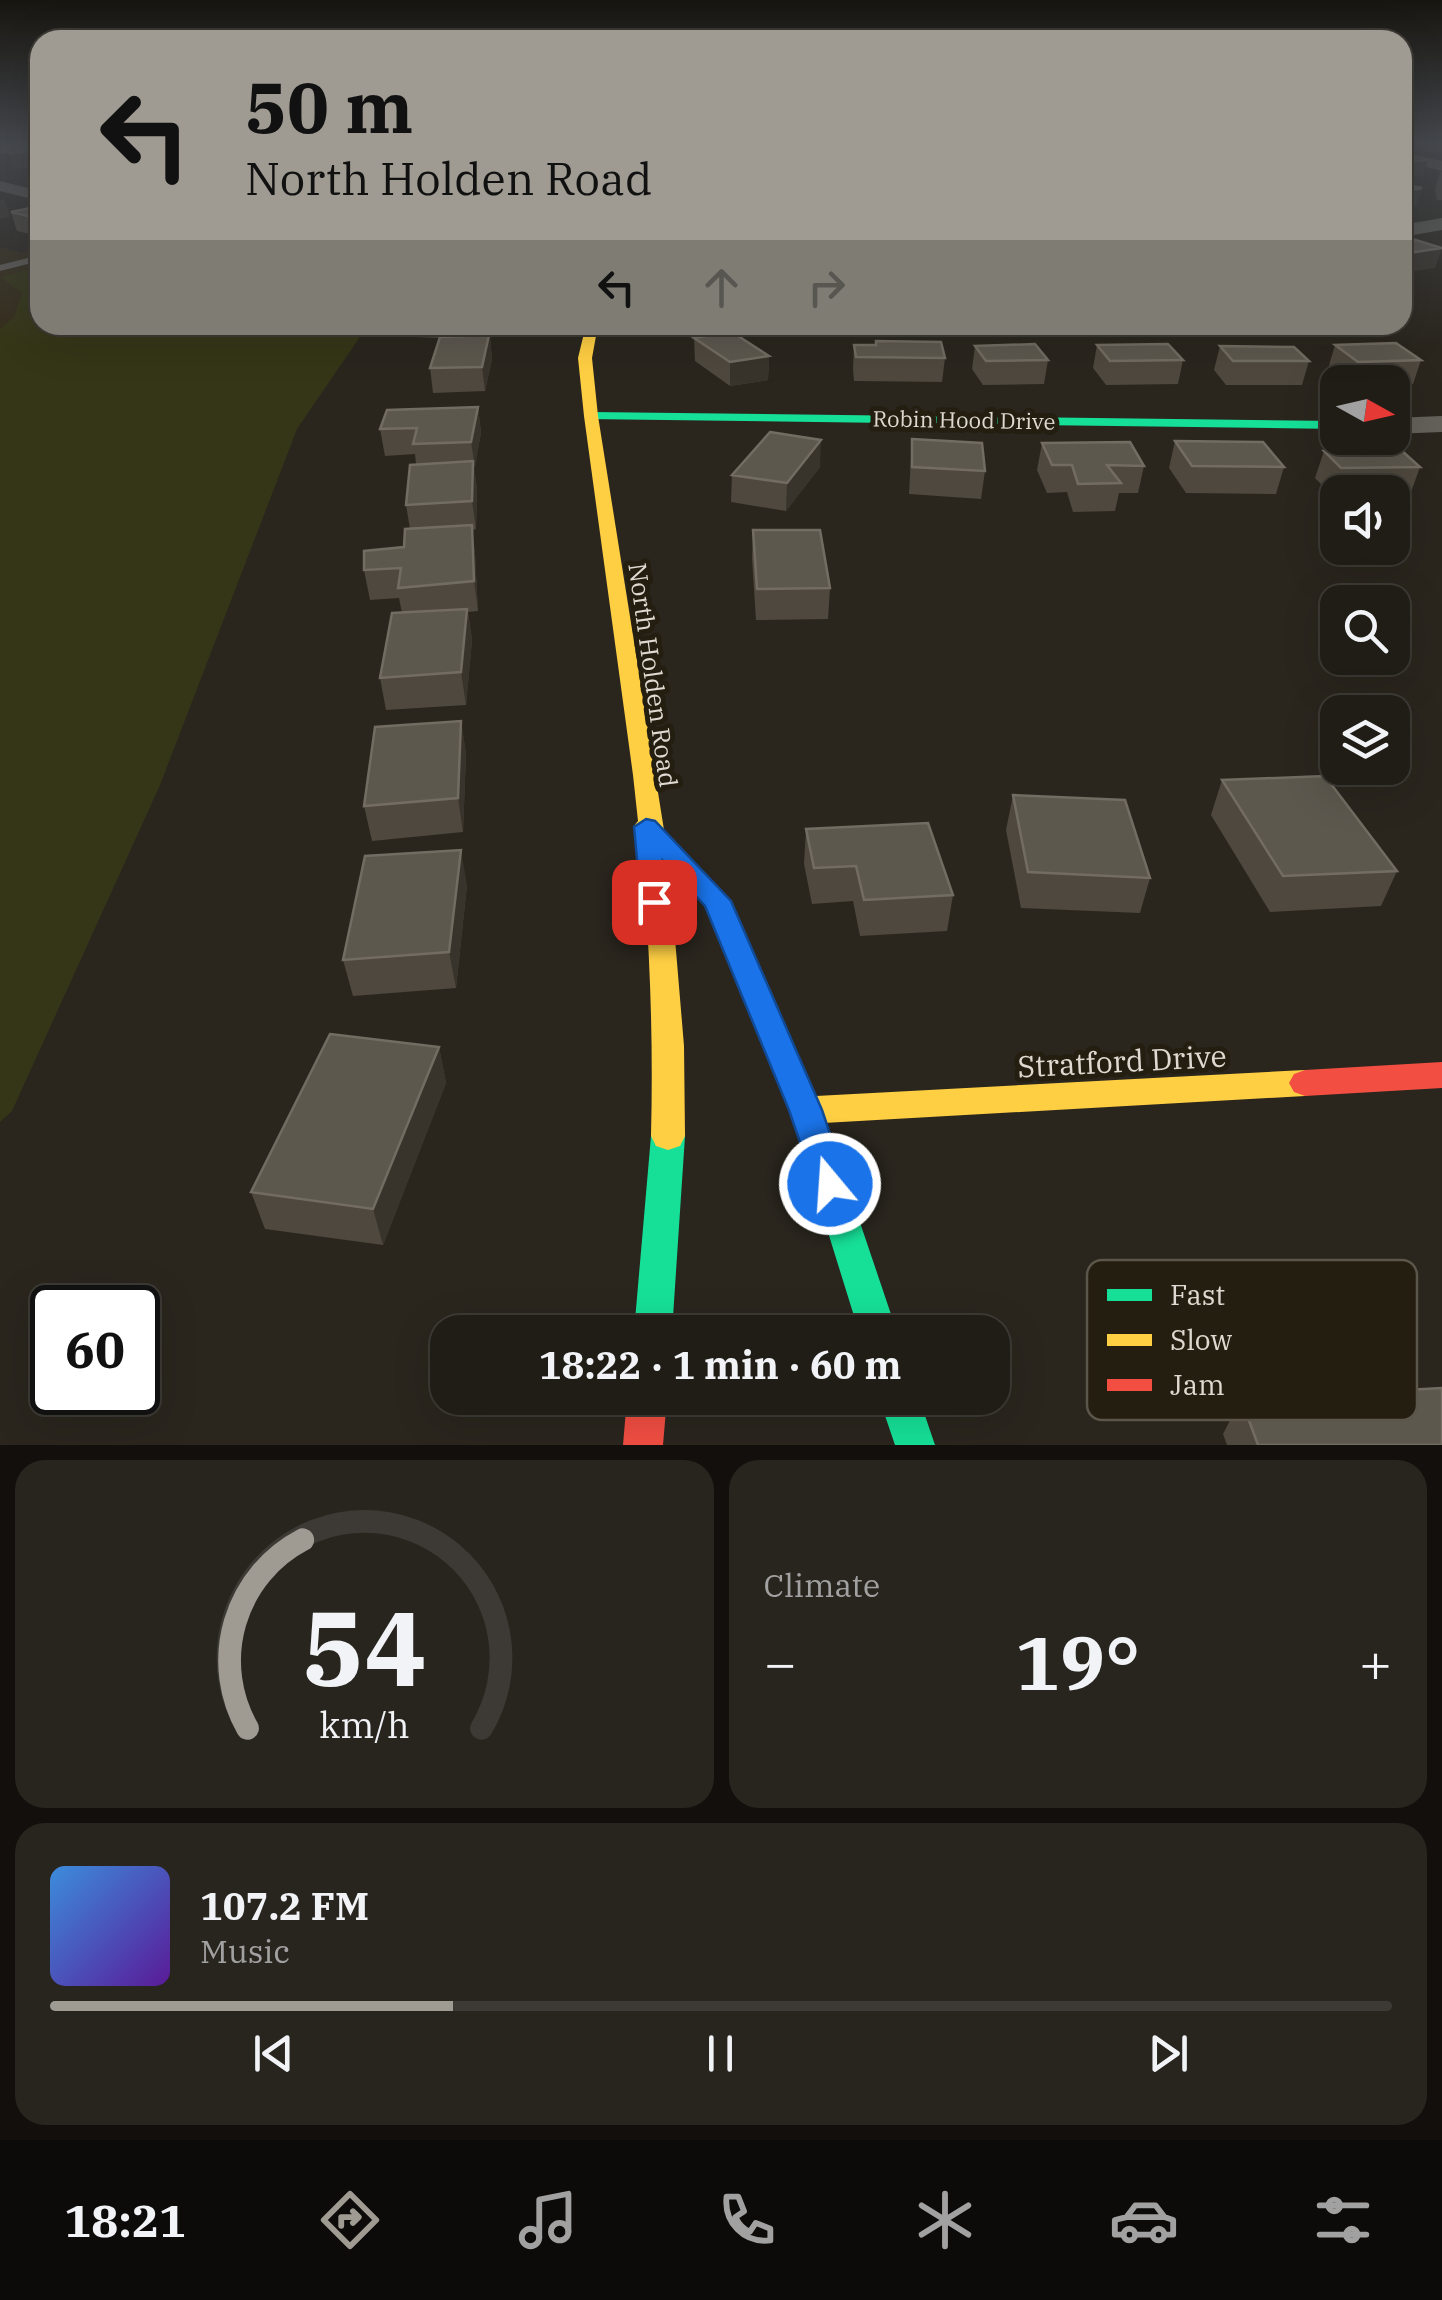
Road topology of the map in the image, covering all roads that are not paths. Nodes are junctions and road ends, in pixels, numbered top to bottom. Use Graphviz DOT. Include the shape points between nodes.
graph roads {
  1 [pos="1442,224"];
  2 [pos="1412,228"];
  3 [pos="30,260"];
  4 [pos="0,268"];
  5 [pos="590,335"];
  6 [pos="590,416"];
  7 [pos="1442,424"];
  8 [pos="1320,425"];
  9 [pos="1410,425"];
  10 [pos="646,827"];
  11 [pos="1442,1074"];
  12 [pos="806,1110"];
  13 [pos="654,1315"];
  14 [pos="872,1315"];
  15 [pos="646,1415"];
  16 [pos="904,1415"];
  17 [pos="643,1445"];
  18 [pos="914,1445"];
  1 -- 2 [label="street"];
  3 -- 4 [label="lane"];
  5 -- 6 [label="main road, North Holden Road"];
  6 -- 8 [label="main road, Robin Hood Drive"];
  6 -- 10 [label="main road, North Holden Road"];
  7 -- 9 [label="street"];
  10 -- 12 [label="main road" via="717,901"];
  10 -- 13 [label="main road, North Holden Road" via="667,1015 666,1181"];
  11 -- 12 [label="main road, Stratford Drive"];
  12 -- 14 [label="main road"];
  15 -- 17 [label="main road"];
  16 -- 18 [label="main road"];
}
